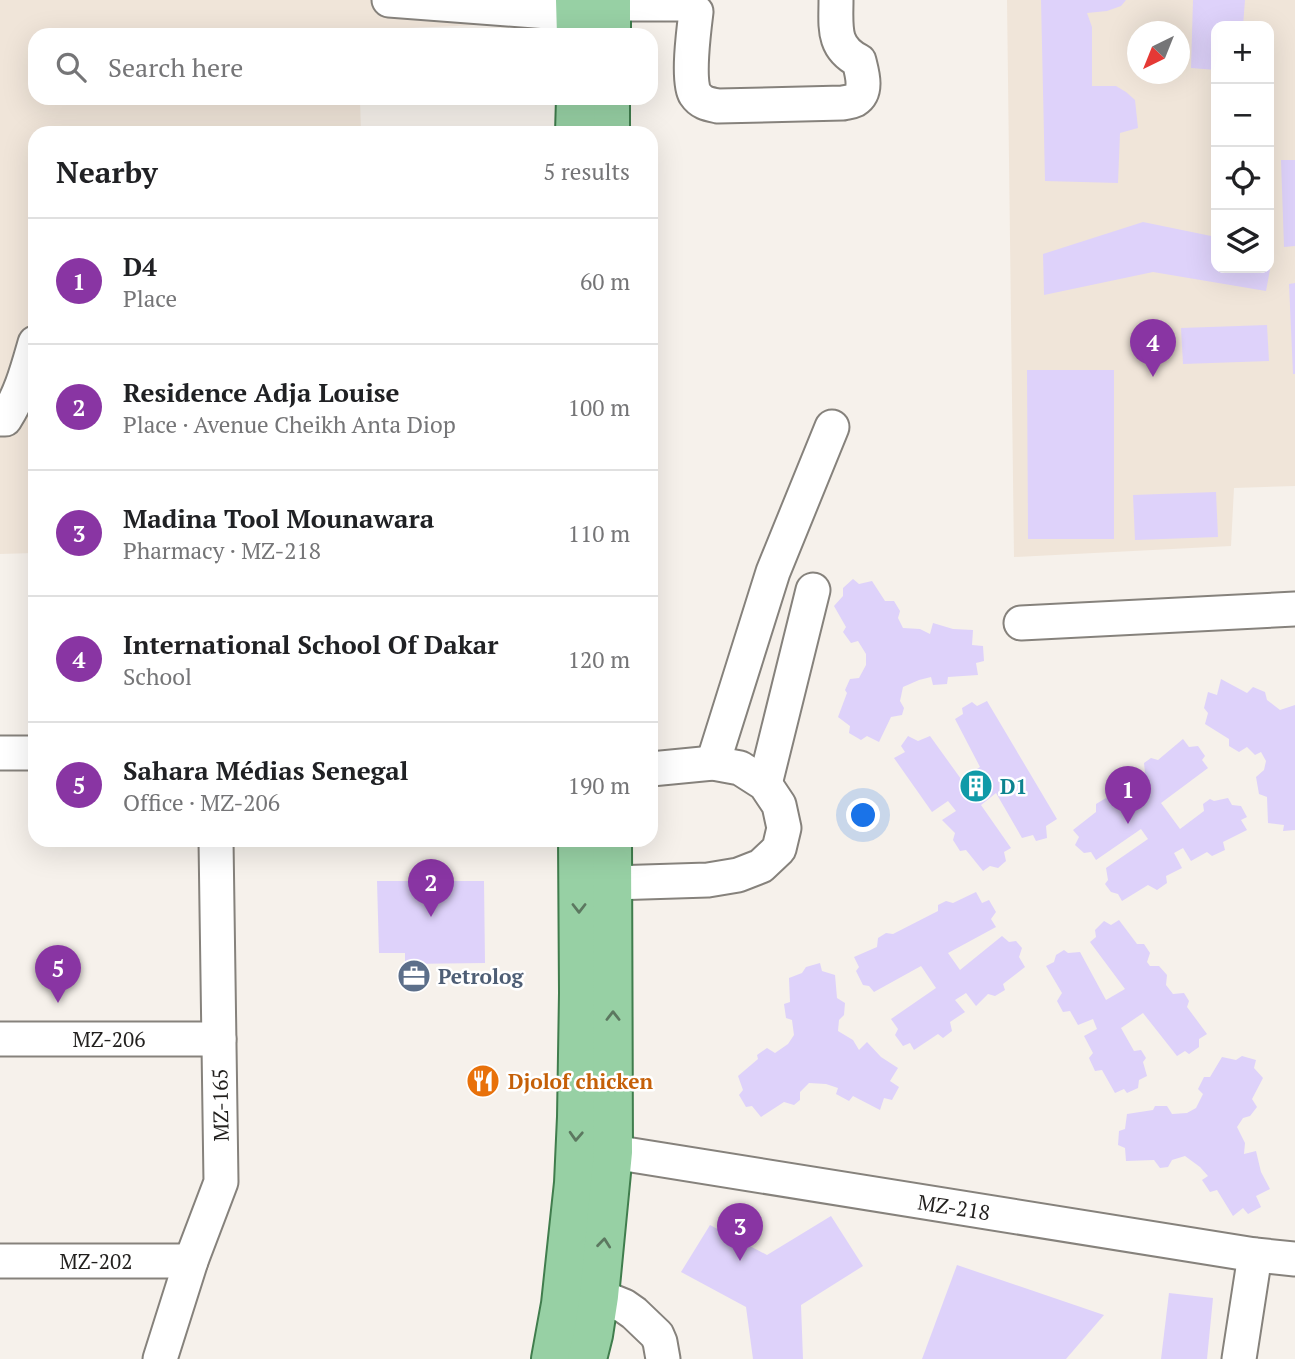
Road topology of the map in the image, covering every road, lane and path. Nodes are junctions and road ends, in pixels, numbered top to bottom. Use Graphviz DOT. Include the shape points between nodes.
graph roads {
  1 [pos="389,0"];
  2 [pos="836,0"];
  3 [pos="593,15"];
  4 [pos="576,105"];
  5 [pos="610,105"];
  6 [pos="575,126"];
  7 [pos="610,126"];
  8 [pos="28,369"];
  9 [pos="0,419"];
  10 [pos="832,427"];
  11 [pos="813,590"];
  12 [pos="1295,609"];
  13 [pos="1021,624"];
  14 [pos="0,753"];
  15 [pos="28,753"];
  16 [pos="713,764"];
  17 [pos="658,768"];
  18 [pos="765,784"];
  19 [pos="216,847"];
  20 [pos="578,847"];
  21 [pos="612,847"];
  22 [pos="612,883"];
  23 [pos="0,1039"];
  24 [pos="219,1039"];
  25 [pos="613,1152"];
  26 [pos="1255,1255"];
  27 [pos="1295,1259"];
  28 [pos="0,1261"];
  29 [pos="191,1261"];
  30 [pos="599,1296"];
  31 [pos="160,1359"];
  32 [pos="551,1359"];
  33 [pos="587,1359"];
  34 [pos="663,1359"];
  35 [pos="1239,1359"];
  1 -- 3 [label="street"];
  2 -- 3 [label="street" via="837,35 842,49 859,61 863,81 861,94 843,103 705,104 691,87 696,12 685,4"];
  4 -- 6 [label="main road"];
  5 -- 7 [label="main road"];
  8 -- 9 [label="street" via="17,401 5,419"];
  10 -- 16 [label="street" via="773,572"];
  11 -- 18 [label="street"];
  12 -- 13 [label="street"];
  14 -- 15 [label="street"];
  16 -- 17 [label="street"];
  16 -- 18 [label="street" via="740,768"];
  18 -- 22 [label="street" via="779,805 784,828 779,849 761,866 708,880"];
  19 -- 24 [label="street, MZ-165"];
  20 -- 32 [label="main road, one-way" via="574,1184"];
  21 -- 22 [label="main road"];
  25 -- 22 [label="main road, one-way"];
  23 -- 24 [label="street, MZ-206"];
  24 -- 29 [label="street, MZ-165" via="221,1182"];
  25 -- 26 [label="street, MZ-218"];
  30 -- 25 [label="main road, one-way"];
  26 -- 27 [label="street, MZ-218"];
  26 -- 35 [label="street"];
  28 -- 29 [label="street, MZ-202"];
  29 -- 31 [label="street, MZ-165"];
  30 -- 33 [label="main road"];
  30 -- 34 [label="street" via="634,1312 657,1335"];
}
